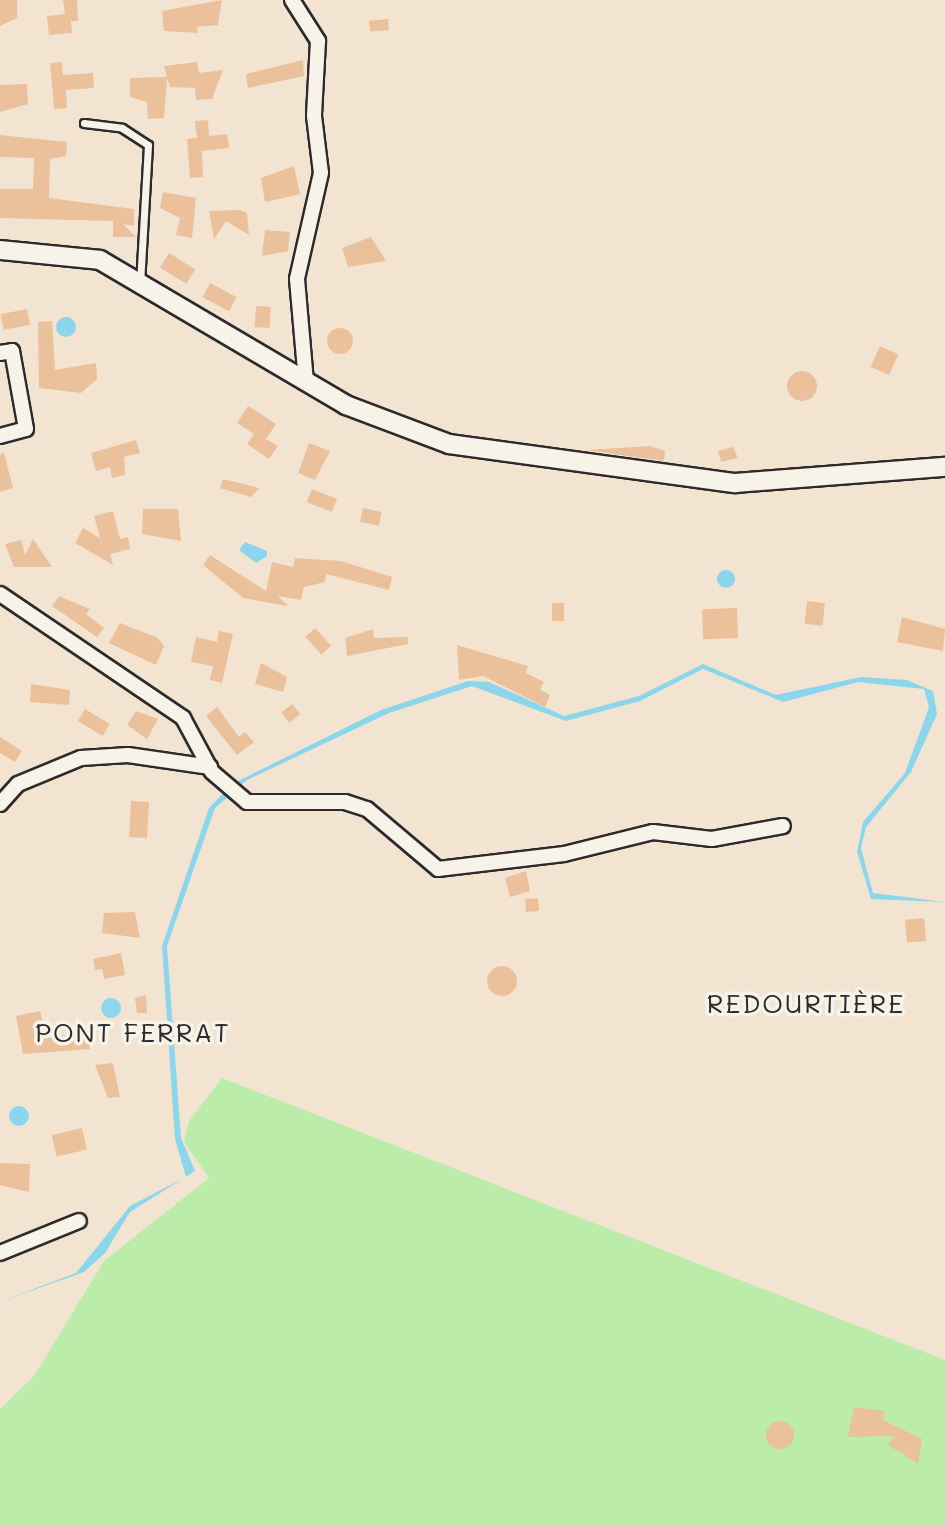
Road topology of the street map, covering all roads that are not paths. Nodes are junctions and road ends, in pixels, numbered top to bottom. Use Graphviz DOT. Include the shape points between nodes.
graph roads {
  1 [pos="292,0"];
  2 [pos="84,123"];
  3 [pos="0,250"];
  4 [pos="140,284"];
  5 [pos="0,353"];
  6 [pos="306,381"];
  7 [pos="0,436"];
  8 [pos="945,467"];
  9 [pos="0,594"];
  10 [pos="210,767"];
  11 [pos="0,804"];
  12 [pos="783,826"];
  13 [pos="79,1221"];
  14 [pos="0,1253"];
  1 -- 6 [label="street" via="318,41 314,116 321,173 297,279"];
  2 -- 4 [label="lane" via="122,128 148,145"];
  3 -- 4 [label="street" via="100,260"];
  4 -- 6 [label="street"];
  5 -- 7 [label="street" via="12,351 26,429"];
  6 -- 8 [label="street" via="396,429 449,444 676,480 735,483"];
  9 -- 10 [label="street" via="183,718"];
  10 -- 11 [label="street" via="128,755 81,758 18,784"];
  10 -- 12 [label="street" via="230,790 256,803 313,799 367,809 438,869 564,854 653,832 712,839"];
  13 -- 14 [label="street"];
}
